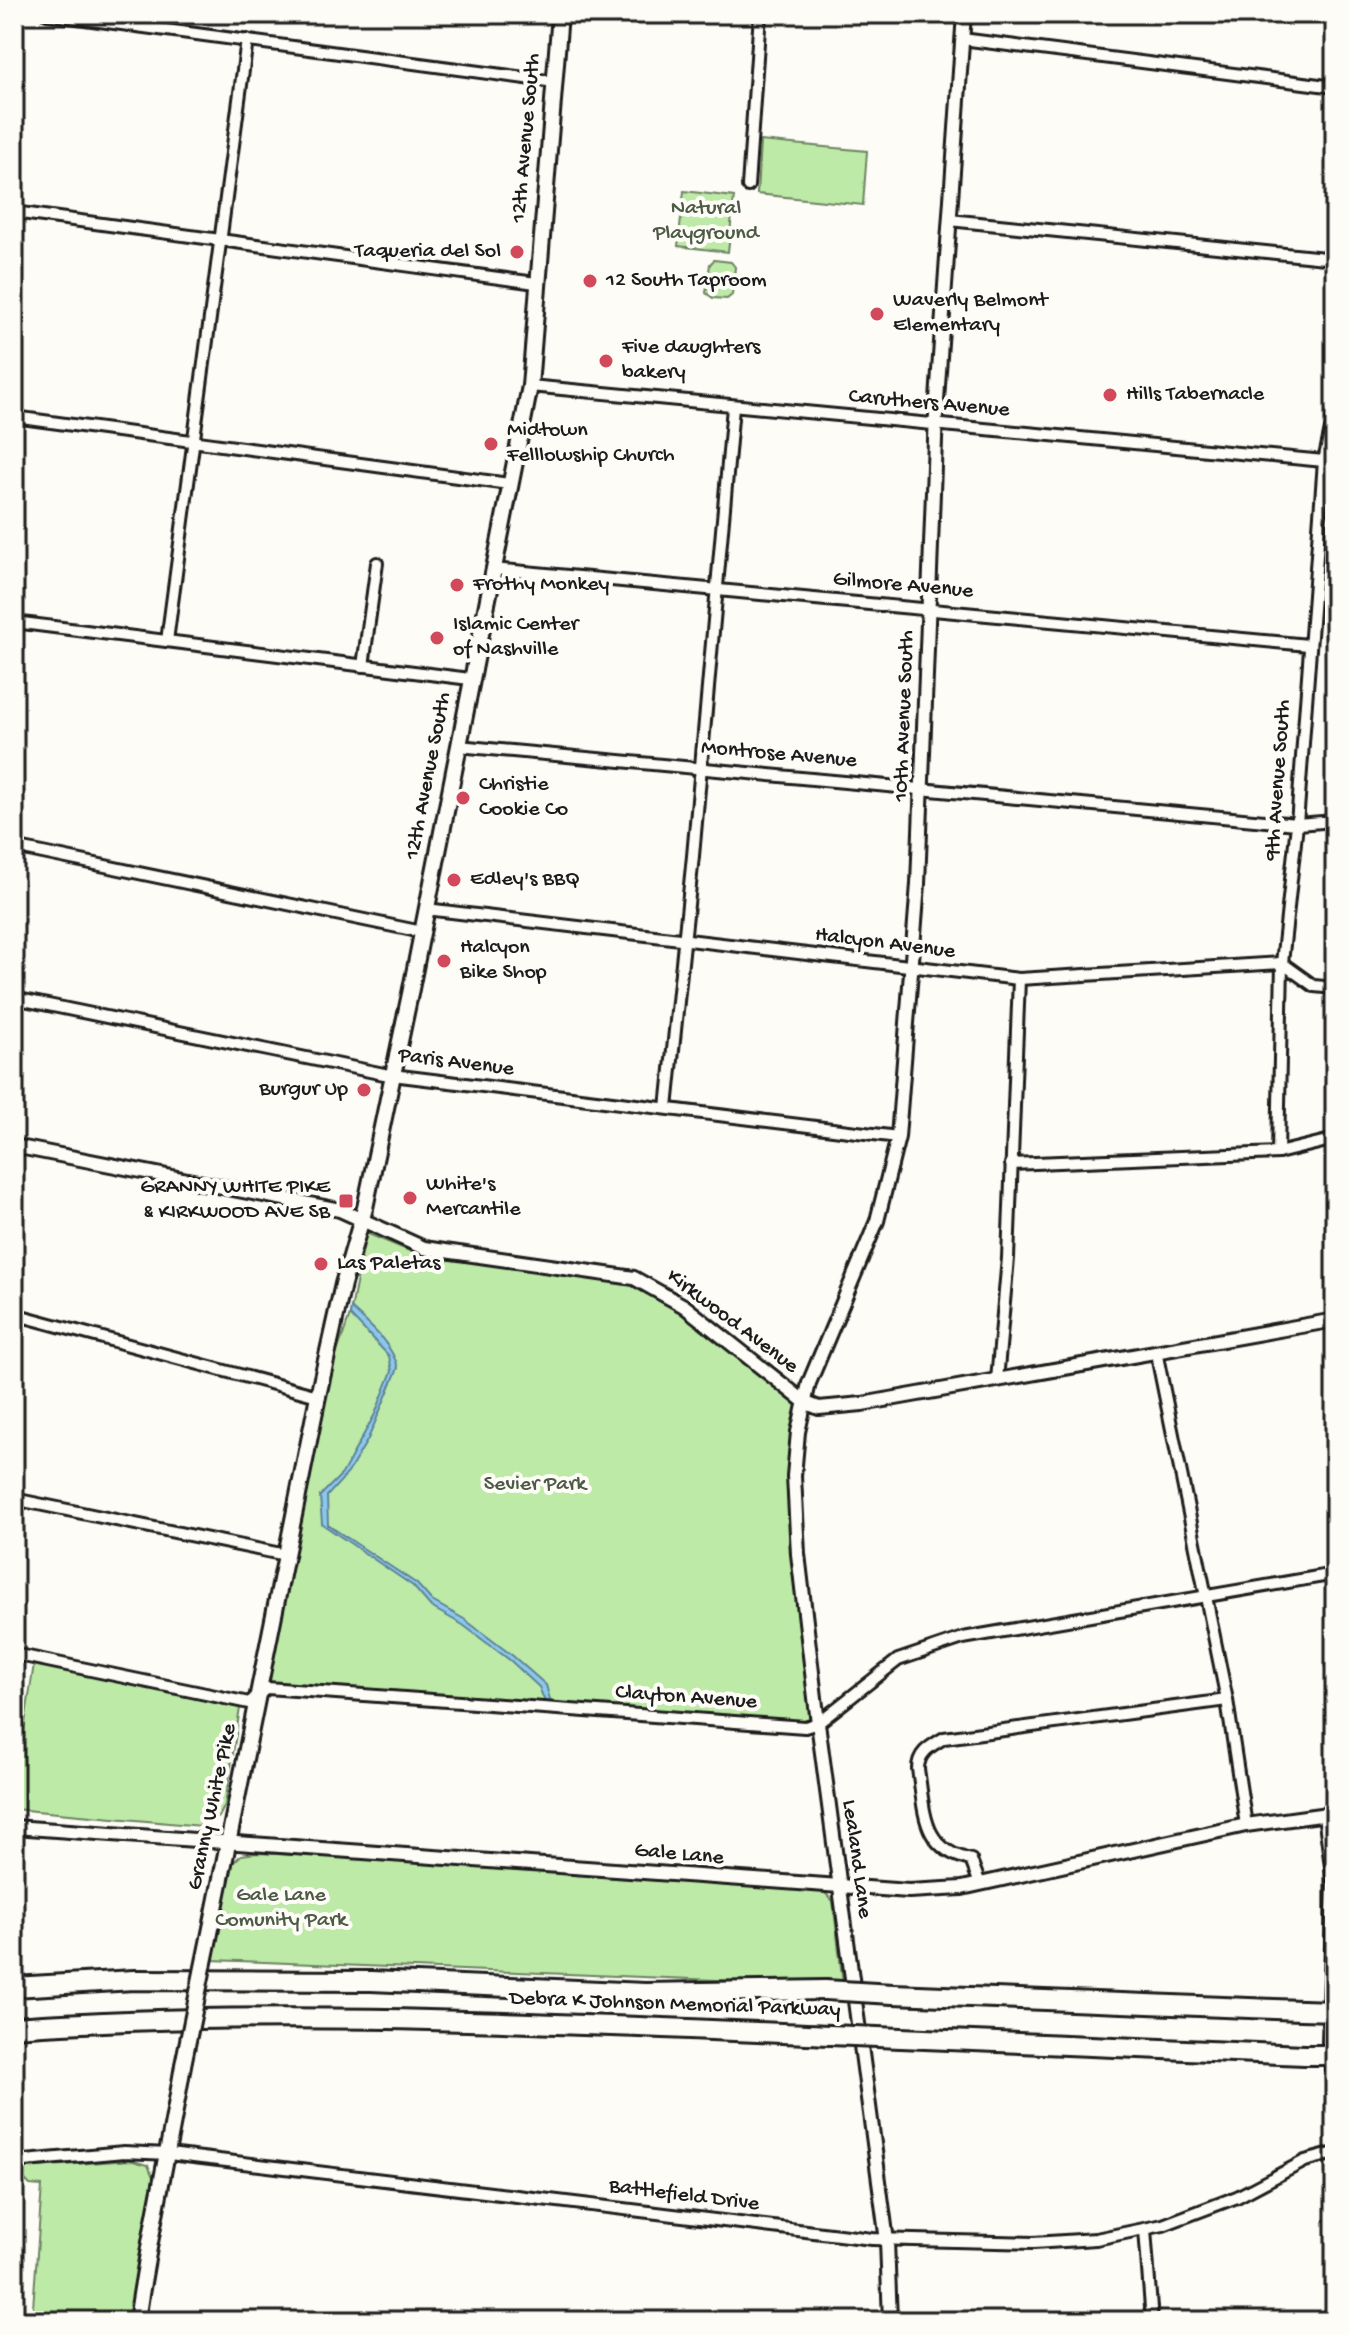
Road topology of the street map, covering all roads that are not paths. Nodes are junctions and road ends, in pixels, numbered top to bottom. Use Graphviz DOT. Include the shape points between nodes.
graph roads {
  1 [pos="47,14"];
  2 [pos="560,14"];
  3 [pos="760,14"];
  4 [pos="964,14"];
  5 [pos="87,16"];
  6 [pos="962,39"];
  7 [pos="247,40"];
  8 [pos="555,82"];
  9 [pos="1335,87"];
  10 [pos="748,186"];
  11 [pos="14,212"];
  12 [pos="949,220"];
  13 [pos="219,242"];
  14 [pos="1335,259"];
  15 [pos="536,283"];
  16 [pos="530,386"];
  17 [pos="733,407"];
  18 [pos="1335,411"];
  19 [pos="14,417"];
  20 [pos="936,424"];
  21 [pos="194,442"];
  22 [pos="1324,461"];
  23 [pos="509,484"];
  24 [pos="377,563"];
  25 [pos="493,569"];
  26 [pos="716,589"];
  27 [pos="930,609"];
  28 [pos="14,622"];
  29 [pos="167,641"];
  30 [pos="1308,645"];
  31 [pos="363,666"];
  32 [pos="470,679"];
  33 [pos="458,746"];
  34 [pos="699,769"];
  35 [pos="922,788"];
  36 [pos="1335,821"];
  37 [pos="1297,824"];
  38 [pos="14,847"];
  39 [pos="426,909"];
  40 [pos="422,932"];
  41 [pos="683,940"];
  42 [pos="1282,963"];
  43 [pos="911,967"];
  44 [pos="1019,979"];
  45 [pos="1335,988"];
  46 [pos="14,998"];
  47 [pos="392,1075"];
  48 [pos="667,1108"];
  49 [pos="898,1137"];
  50 [pos="1335,1139"];
  51 [pos="14,1146"];
  52 [pos="1278,1153"];
  53 [pos="1011,1164"];
  54 [pos="362,1219"];
  55 [pos="14,1314"];
  56 [pos="1335,1320"];
  57 [pos="1156,1351"];
  58 [pos="997,1380"];
  59 [pos="318,1396"];
  60 [pos="806,1403"];
  61 [pos="14,1499"];
  62 [pos="286,1555"];
  63 [pos="1335,1574"];
  64 [pos="1205,1598"];
  65 [pos="14,1654"];
  66 [pos="259,1694"];
  67 [pos="1227,1700"];
  68 [pos="818,1723"];
  69 [pos="1329,1814"];
  70 [pos="1246,1825"];
  71 [pos="14,1827"];
  72 [pos="227,1842"];
  73 [pos="980,1884"];
  74 [pos="840,1888"];
  75 [pos="14,1987"];
  76 [pos="1335,2011"];
  77 [pos="14,2027"];
  78 [pos="1335,2055"];
  79 [pos="1335,2099"];
  80 [pos="1335,2153"];
  81 [pos="169,2154"];
  82 [pos="14,2162"];
  83 [pos="1145,2230"];
  84 [pos="887,2241"];
  85 [pos="137,2321"];
  86 [pos="890,2321"];
  87 [pos="1152,2321"];
  1 -- 5 [label="street"];
  2 -- 8 [label="main road, 12th Avenue South"];
  3 -- 10 [label="street"];
  4 -- 6 [label="street, 10th Avenue South"];
  5 -- 7 [label="street"];
  6 -- 9 [label="street"];
  6 -- 12 [label="street, 10th Avenue South"];
  7 -- 8 [label="street"];
  7 -- 13 [label="street"];
  8 -- 15 [label="main road, 12th Avenue South"];
  11 -- 13 [label="street"];
  12 -- 14 [label="street"];
  12 -- 20 [label="street, 10th Avenue South"];
  13 -- 15 [label="street"];
  13 -- 21 [label="street"];
  15 -- 16 [label="main road, 12th Avenue South"];
  16 -- 17 [label="street, Caruthers Avenue"];
  16 -- 23 [label="main road, 12th Avenue South"];
  17 -- 20 [label="street, Caruthers Avenue"];
  17 -- 26 [label="street"];
  18 -- 22 [label="street, 9th Avenue South"];
  19 -- 21 [label="street"];
  20 -- 22 [label="street, Caruthers Avenue"];
  20 -- 27 [label="street, 10th Avenue South"];
  21 -- 23 [label="street"];
  21 -- 29 [label="street"];
  22 -- 30 [label="street, 9th Avenue South"];
  23 -- 25 [label="main road, 12th Avenue South"];
  24 -- 31 [label="street"];
  25 -- 26 [label="street, Gilmore Avenue"];
  25 -- 32 [label="main road, 12th Avenue South"];
  26 -- 27 [label="street, Gilmore Avenue"];
  26 -- 34 [label="street"];
  27 -- 30 [label="street, Gilmore Avenue"];
  27 -- 35 [label="street, 10th Avenue South"];
  28 -- 29 [label="street"];
  29 -- 31 [label="street"];
  30 -- 37 [label="street, 9th Avenue South"];
  31 -- 32 [label="street"];
  32 -- 33 [label="main road, 12th Avenue South"];
  33 -- 34 [label="street, Montrose Avenue"];
  33 -- 39 [label="main road, 12th Avenue South"];
  34 -- 35 [label="street, Montrose Avenue"];
  34 -- 41 [label="street"];
  35 -- 37 [label="street, Montrose Avenue"];
  35 -- 43 [label="street, 10th Avenue South"];
  36 -- 37 [label="street, Montrose Avenue"];
  37 -- 42 [label="street, 9th Avenue South"];
  38 -- 40 [label="street"];
  39 -- 40 [label="main road, 12th Avenue South"];
  39 -- 41 [label="street, Halcyon Avenue"];
  40 -- 47 [label="main road, 12th Avenue South"];
  41 -- 43 [label="street, Halcyon Avenue"];
  41 -- 48 [label="street"];
  42 -- 44 [label="street, Halcyon Avenue"];
  42 -- 45 [label="street" via="1314,986"];
  42 -- 52 [label="street, 9th Avenue South"];
  43 -- 44 [label="street, Halcyon Avenue"];
  43 -- 49 [label="street, 10th Avenue South"];
  44 -- 53 [label="street"];
  46 -- 47 [label="street, Paris Avenue"];
  47 -- 48 [label="street, Paris Avenue"];
  47 -- 54 [label="main road, 12th Avenue South"];
  48 -- 49 [label="street, Paris Avenue"];
  49 -- 60 [label="street, 10th Avenue South" via="877,1221 809,1383"];
  50 -- 52 [label="street"];
  51 -- 54 [label="street, Kirkwood Avenue" via="340,1210"];
  52 -- 53 [label="street"];
  53 -- 58 [label="street"];
  54 -- 59 [label="main road, 12th Avenue South"];
  54 -- 60 [label="street, Kirkwood Avenue" via="424,1248 634,1278 684,1306"];
  55 -- 59 [label="street"];
  56 -- 57 [label="street, Kirkwood Avenue"];
  57 -- 58 [label="street, Kirkwood Avenue"];
  57 -- 64 [label="street"];
  58 -- 60 [label="street, Kirkwood Avenue" via="833,1408"];
  59 -- 62 [label="main road, Granny White Pike"];
  60 -- 68 [label="street, Lealand Lane" via="795,1453 794,1499"];
  61 -- 62 [label="street"];
  62 -- 66 [label="main road, Granny White Pike"];
  63 -- 64 [label="street"];
  64 -- 67 [label="street"];
  64 -- 68 [label="street" via="963,1638 913,1653 875,1676"];
  65 -- 66 [label="street, Clayton Avenue" via="249,1703"];
  66 -- 68 [label="street, Clayton Avenue" via="267,1688 805,1727"];
  66 -- 72 [label="main road, Granny White Pike"];
  67 -- 70 [label="street"];
  67 -- 73 [label="street" via="944,1738 918,1759 926,1819 934,1841 949,1855 971,1860"];
  68 -- 74 [label="street, Lealand Lane"];
  69 -- 70 [label="street, Gale Lane"];
  69 -- 79 [label="street" via="1333,1881 1328,2042"];
  70 -- 73 [label="street, Gale Lane"];
  71 -- 72 [label="street, Gale Lane"];
  72 -- 74 [label="street, Gale Lane"];
  72 -- 81 [label="main road, Granny White Pike, bridge"];
  73 -- 74 [label="street, Gale Lane" via="909,1891"];
  74 -- 84 [label="street, Lealand Lane"];
  75 -- 76 [label="highway, Debra K Johnson Memorial Parkway, bridge" via="134,1980 371,1981 645,1993 825,1990"];
  77 -- 78 [label="highway, Debra K Johnson Memorial Parkway, bridge" via="138,2018 335,2016"];
  80 -- 83 [label="street, Battlefield Drive" via="1305,2161 1201,2212"];
  81 -- 82 [label="street, Battlefield Drive" via="124,2152"];
  81 -- 84 [label="street, Battlefield Drive"];
  81 -- 85 [label="main road, Granny White Pike"];
  83 -- 84 [label="street, Battlefield Drive" via="1060,2242"];
  83 -- 87 [label="street"];
  84 -- 86 [label="street, Lealand Lane"];
}
